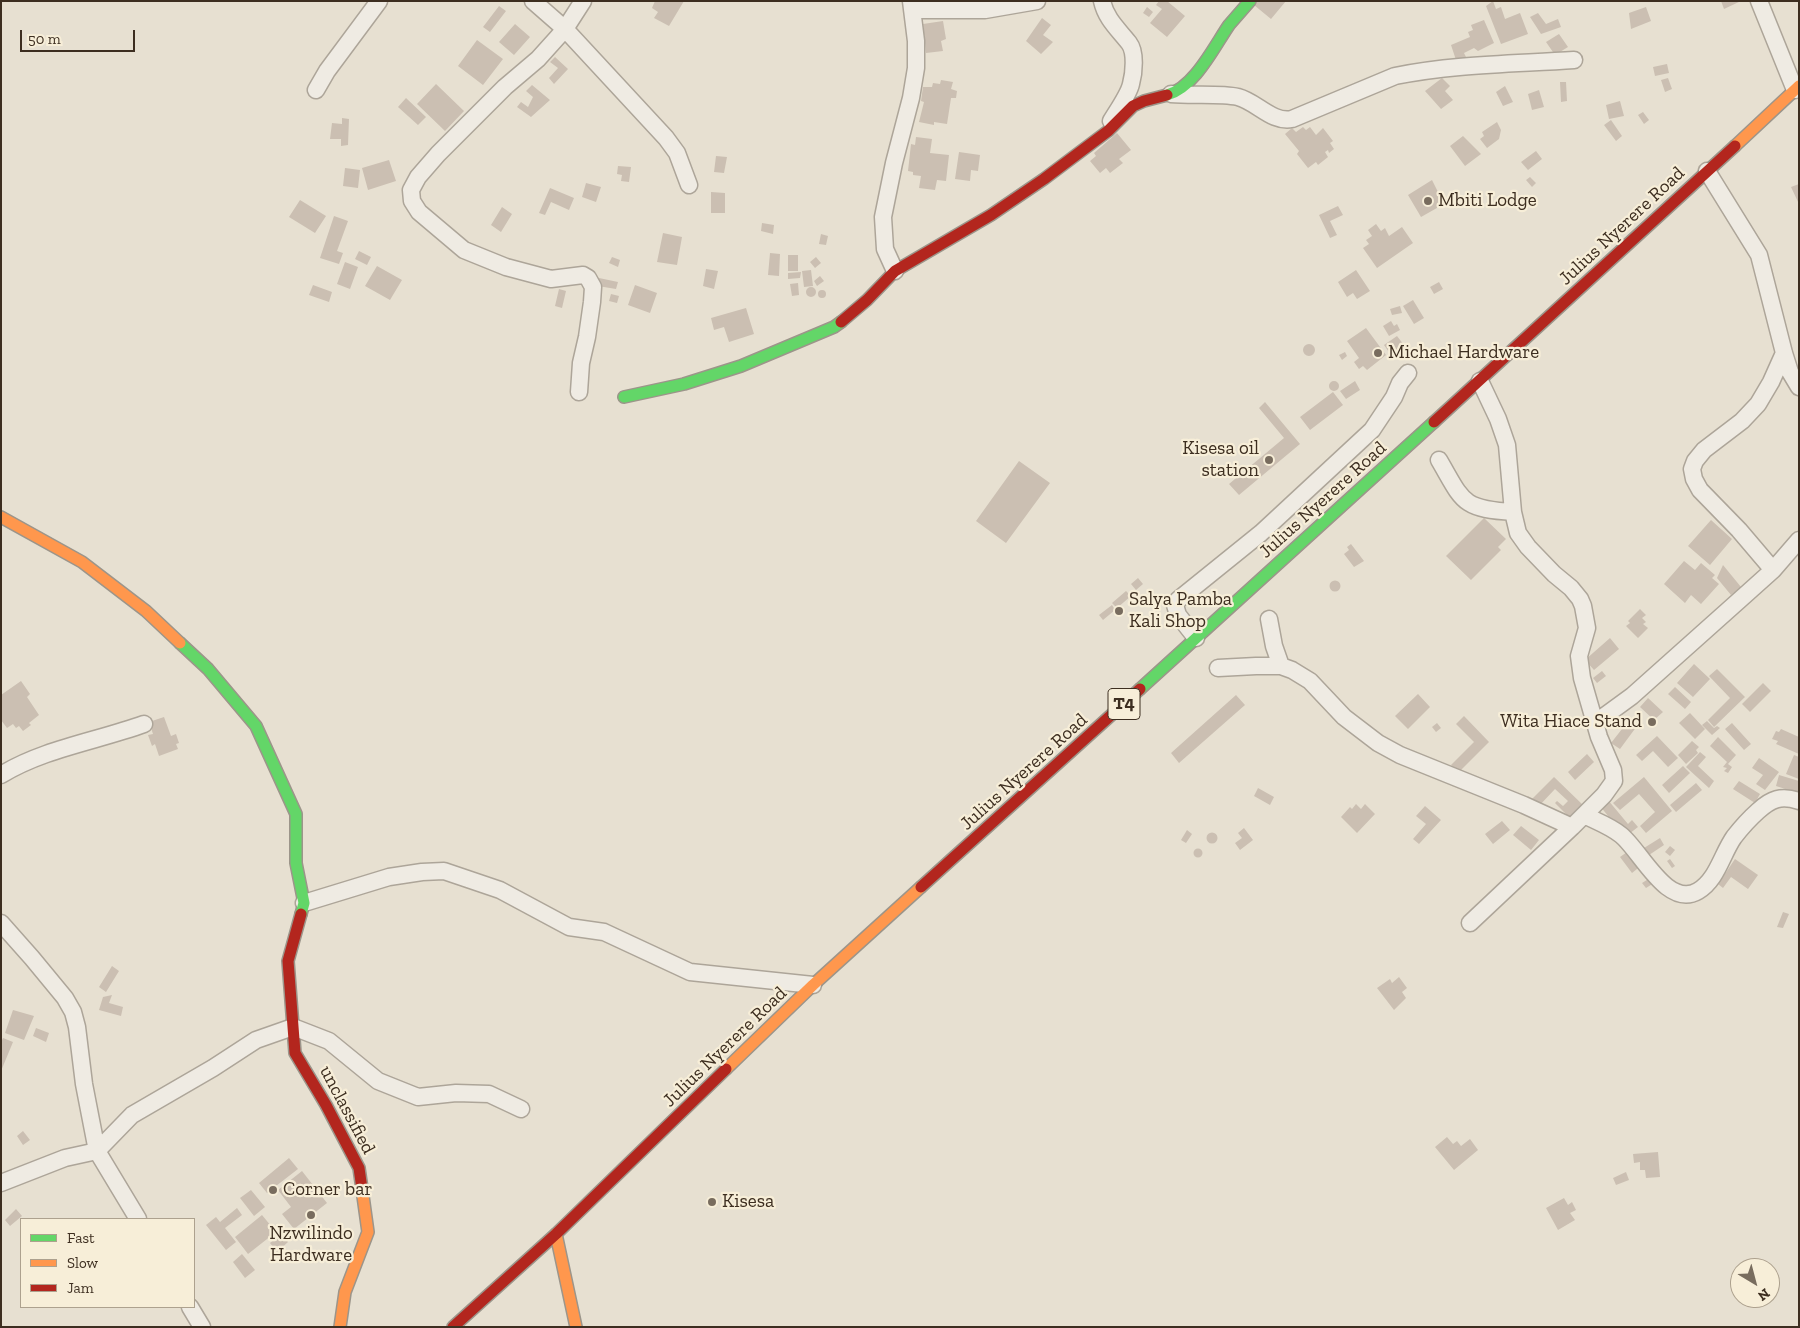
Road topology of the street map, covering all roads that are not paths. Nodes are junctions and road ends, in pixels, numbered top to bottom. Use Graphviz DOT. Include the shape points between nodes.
graph roads {
  1 [pos="379,1"];
  2 [pos="533,1"];
  3 [pos="583,1"];
  4 [pos="1037,1"];
  5 [pos="1102,1"];
  6 [pos="1250,1"];
  7 [pos="1759,1"];
  8 [pos="911,6"];
  9 [pos="565,29"];
  10 [pos="1574,60"];
  11 [pos="1797,88"];
  12 [pos="316,90"];
  13 [pos="1171,94"];
  14 [pos="1108,130"];
  15 [pos="1707,171"];
  16 [pos="689,186"];
  17 [pos="895,271"];
  18 [pos="1784,353"];
  19 [pos="1408,373"];
  20 [pos="1480,381"];
  21 [pos="1799,387"];
  22 [pos="579,392"];
  23 [pos="624,397"];
  24 [pos="1438,460"];
  25 [pos="1513,512"];
  26 [pos="1,518"];
  27 [pos="1799,540"];
  28 [pos="1773,570"];
  29 [pos="1269,619"];
  30 [pos="1196,638"];
  31 [pos="1281,666"];
  32 [pos="1218,668"];
  33 [pos="1595,723"];
  34 [pos="144,724"];
  35 [pos="1,775"];
  36 [pos="1799,801"];
  37 [pos="1578,821"];
  38 [pos="304,903"];
  39 [pos="1,923"];
  40 [pos="1470,924"];
  41 [pos="814,985"];
  42 [pos="293,1027"];
  43 [pos="521,1109"];
  44 [pos="97,1151"];
  45 [pos="1,1184"];
  46 [pos="137,1218"];
  47 [pos="556,1234"];
  48 [pos="191,1308"];
  49 [pos="202,1327"];
  50 [pos="340,1327"];
  51 [pos="453,1327"];
  52 [pos="576,1327"];
  1 -- 12 [label="street"];
  2 -- 9 [label="street"];
  3 -- 9 [label="street"];
  4 -- 8 [label="street" via="985,10"];
  5 -- 14 [label="street" via="1115,28 1134,51 1131,84"];
  6 -- 13 [label="main road" via="1196,74"];
  7 -- 11 [label="street"];
  8 -- 17 [label="street" via="916,68 883,217 885,249"];
  9 -- 16 [label="street" via="666,138 677,153"];
  9 -- 22 [label="street" via="438,154 418,177 412,190 412,201 419,212 464,250 551,280 583,275 588,278 593,286 592,302"];
  10 -- 13 [label="street" via="1485,64 1394,76 1284,121 1237,97"];
  11 -- 15 [label="main road, Julius Nyerere Road / T4"];
  13 -- 14 [label="main road" via="1133,106"];
  14 -- 17 [label="main road" via="1044,180"];
  15 -- 18 [label="street" via="1759,255"];
  15 -- 20 [label="main road, Julius Nyerere Road / T4"];
  17 -- 23 [label="main road" via="834,327 741,366 684,384"];
  18 -- 21 [label="street"];
  18 -- 28 [label="street" via="1758,404 1742,421 1704,450 1692,470 1700,490"];
  19 -- 30 [label="street" via="1372,430 1261,533 1178,600 1176,612"];
  20 -- 25 [label="street" via="1507,445"];
  20 -- 30 [label="main road, Julius Nyerere Road / T4"];
  24 -- 25 [label="street" via="1462,499 1492,511"];
  25 -- 33 [label="street" via="1518,533 1528,547 1571,588 1583,606 1587,628 1579,656"];
  26 -- 38 [label="main road" via="82,562 146,611 208,669 256,726 296,814 296,863"];
  27 -- 28 [label="street"];
  28 -- 33 [label="street" via="1632,696"];
  29 -- 31 [label="street"];
  30 -- 41 [label="main road, Julius Nyerere Road / T4"];
  31 -- 32 [label="street"];
  31 -- 37 [label="street" via="1310,681 1344,717 1400,755 1524,805"];
  33 -- 37 [label="street" via="1614,781"];
  34 -- 35 [label="street" via="42,755"];
  36 -- 37 [label="street" via="1779,798 1766,804 1734,838 1710,880 1698,891 1684,895 1670,890 1621,835 1607,826"];
  37 -- 40 [label="street"];
  38 -- 41 [label="street" via="389,877 444,872 500,890 569,926 604,932 690,972"];
  38 -- 42 [label="main road, unclassified" via="288,961"];
  39 -- 44 [label="street" via="55,985 72,1012"];
  41 -- 47 [label="main road, Julius Nyerere Road / T4"];
  42 -- 43 [label="street" via="329,1041 378,1080 418,1097 489,1094"];
  42 -- 44 [label="street" via="256,1040 132,1115"];
  42 -- 50 [label="main road, unclassified" via="296,1053 359,1168 368,1232 345,1292"];
  44 -- 45 [label="street" via="65,1158"];
  44 -- 46 [label="street"];
  47 -- 51 [label="main road, Julius Nyerere Road / T4"];
  47 -- 52 [label="main road"];
  48 -- 49 [label="street"];
}
